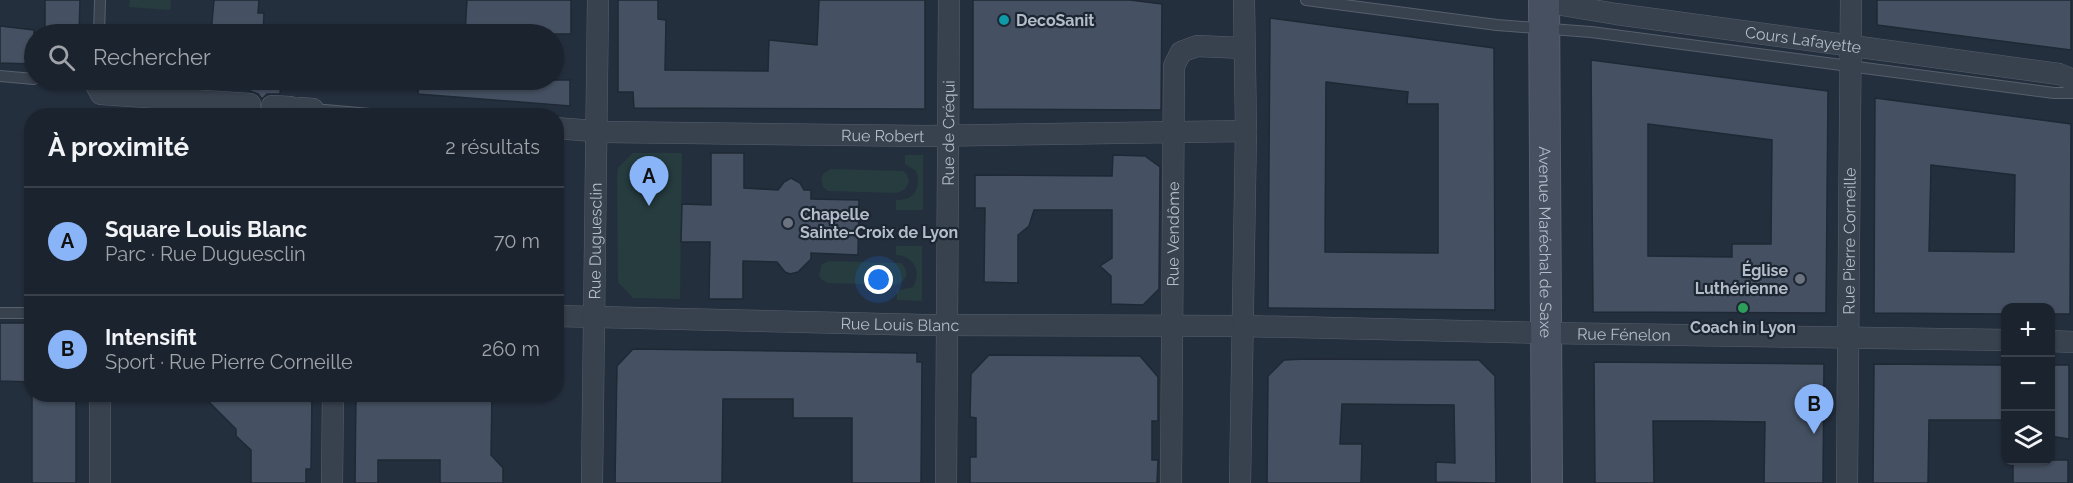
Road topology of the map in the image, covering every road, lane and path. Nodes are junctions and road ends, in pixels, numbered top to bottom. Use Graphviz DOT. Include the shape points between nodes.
graph roads {
  1 [pos="100,0"];
  2 [pos="598,0"];
  3 [pos="950,0"];
  4 [pos="1244,0"];
  5 [pos="1306,0"];
  6 [pos="1851,0"];
  7 [pos="1541,8"];
  8 [pos="99,24"];
  9 [pos="1244,48"];
  10 [pos="1850,55"];
  11 [pos="0,76"];
  12 [pos="24,78"];
  13 [pos="2073,80"];
  14 [pos="99,90"];
  15 [pos="2073,93"];
  16 [pos="250,104"];
  17 [pos="564,129"];
  18 [pos="596,131"];
  19 [pos="1246,131"];
  20 [pos="1173,132"];
  21 [pos="949,136"];
  22 [pos="0,313"];
  23 [pos="24,313"];
  24 [pos="564,316"];
  25 [pos="593,317"];
  26 [pos="948,325"];
  27 [pos="1173,326"];
  28 [pos="1243,326"];
  29 [pos="1546,333"];
  30 [pos="1847,337"];
  31 [pos="2001,340"];
  32 [pos="2055,341"];
  33 [pos="2073,342"];
  34 [pos="100,402"];
  35 [pos="333,402"];
  36 [pos="100,483"];
  37 [pos="332,483"];
  38 [pos="592,483"];
  39 [pos="946,483"];
  40 [pos="1171,483"];
  41 [pos="1240,483"];
  42 [pos="1547,483"];
  43 [pos="1847,483"];
  1 -- 8 [label="lane"];
  2 -- 18 [label="street, Rue Duguesclin"];
  3 -- 21 [label="street, Rue de Créqui"];
  4 -- 9 [label="street"];
  5 -- 7 [label="lane" via="1497,25"];
  6 -- 10 [label="street, Rue Pierre Corneille"];
  7 -- 10 [label="street, Cours Lafayette" via="1616,14"];
  7 -- 29 [label="main road, Avenue Maréchal de Saxe"];
  9 -- 19 [label="street"];
  9 -- 20 [label="street, Rue Vendôme" via="1197,46 1181,52 1174,66"];
  10 -- 13 [label="street, Cours Lafayette" via="2059,74"];
  10 -- 15 [label="lane" via="2054,93"];
  10 -- 30 [label="street, Rue Pierre Corneille"];
  11 -- 12 [label="lane"];
  14 -- 16 [label="street" via="101,94"];
  17 -- 18 [label="street, Rue Robert"];
  18 -- 21 [label="street, Rue Robert"];
  18 -- 25 [label="street, Rue Duguesclin"];
  19 -- 20 [label="street, Rue Robert"];
  19 -- 28 [label="street"];
  20 -- 21 [label="street, Rue Robert"];
  20 -- 27 [label="street, Rue Vendôme"];
  21 -- 26 [label="street, Rue de Créqui"];
  22 -- 23 [label="lane"];
  24 -- 25 [label="street, Rue Louis Blanc"];
  25 -- 26 [label="street, Rue Louis Blanc"];
  25 -- 38 [label="street, Rue Duguesclin"];
  26 -- 27 [label="street, Rue Louis Blanc"];
  26 -- 39 [label="street, Rue de Créqui"];
  27 -- 28 [label="street, Rue Louis Blanc"];
  27 -- 40 [label="street, Rue Vendôme"];
  28 -- 29 [label="street, Rue Fénelon"];
  28 -- 41 [label="street"];
  29 -- 30 [label="street, Rue Fénelon"];
  29 -- 42 [label="main road, Avenue Maréchal de Saxe"];
  30 -- 31 [label="street, Rue Fénelon"];
  30 -- 43 [label="street, Rue Pierre Corneille"];
  32 -- 33 [label="street"];
  34 -- 36 [label="street"];
  35 -- 37 [label="street"];
}
